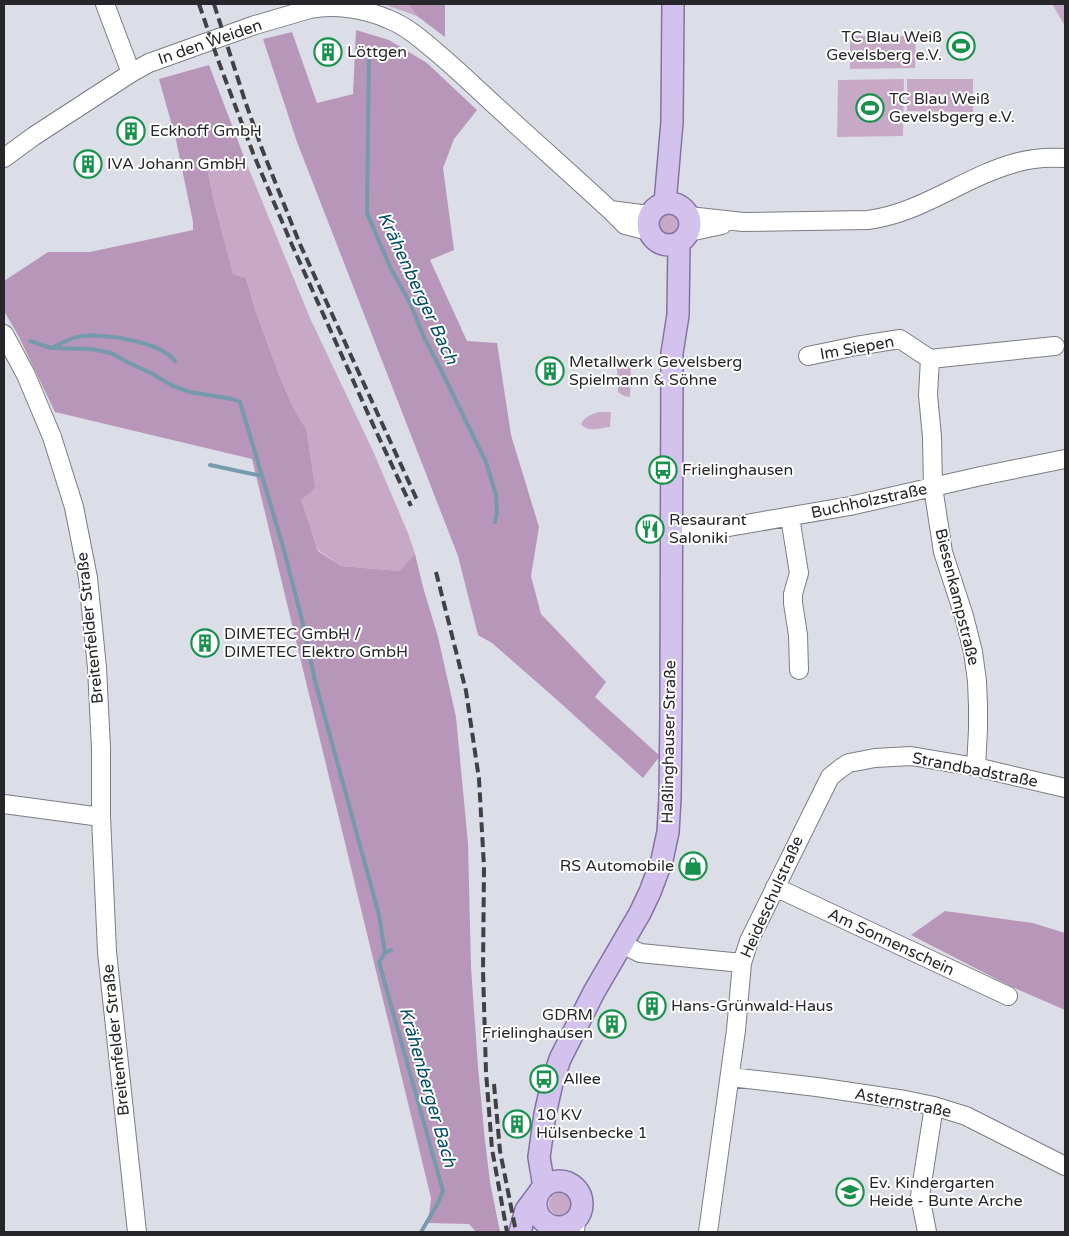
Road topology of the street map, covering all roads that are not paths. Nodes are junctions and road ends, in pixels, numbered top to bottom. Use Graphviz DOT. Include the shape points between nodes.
graph roads {
  1 [pos="105,4"];
  2 [pos="673,4"];
  3 [pos="318,5"];
  4 [pos="131,73"];
  5 [pos="4,158"];
  6 [pos="1065,158"];
  7 [pos="671,224"];
  8 [pos="4,334"];
  9 [pos="1055,346"];
  10 [pos="808,356"];
  11 [pos="930,359"];
  12 [pos="1065,459"];
  13 [pos="933,487"];
  14 [pos="790,517"];
  15 [pos="671,537"];
  16 [pos="799,670"];
  17 [pos="976,767"];
  18 [pos="830,777"];
  19 [pos="1065,788"];
  20 [pos="4,804"];
  21 [pos="101,817"];
  22 [pos="775,887"];
  23 [pos="622,944"];
  24 [pos="742,963"];
  25 [pos="1008,996"];
  26 [pos="730,1077"];
  27 [pos="934,1106"];
  28 [pos="1065,1166"];
  29 [pos="547,1187"];
  30 [pos="563,1226"];
  31 [pos="521,1231"];
  32 [pos="137,1232"];
  33 [pos="708,1232"];
  34 [pos="927,1232"];
  1 -- 4 [label="street"];
  2 -- 7 [label="main road, Haßlinghauser Straße"];
  3 -- 4 [label="street, In den Weiden" via="217,38"];
  3 -- 7 [label="street, In den Weiden" via="364,11 389,19 416,35 610,210"];
  4 -- 5 [label="street, In den Weiden"];
  6 -- 7 [label="street, In den Weiden" via="1038,158 997,168 930,201 881,218"];
  7 -- 15 [label="main road, Haßlinghauser Straße" via="667,315 672,353"];
  8 -- 21 [label="street, Breitenfelder Straße" via="26,375 52,437 76,515 88,578 97,668"];
  9 -- 11 [label="street"];
  10 -- 11 [label="street, Im Siepen" via="900,339"];
  11 -- 13 [label="street" via="928,395"];
  12 -- 13 [label="street, Buchholzstraße"];
  13 -- 14 [label="street, Buchholzstraße"];
  13 -- 17 [label="street, Biesenkampstraße" via="943,552 973,652 978,706"];
  14 -- 15 [label="street, Buchholzstraße"];
  14 -- 16 [label="street" via="799,573 793,594"];
  15 -- 23 [label="main road, Haßlinghauser Straße" via="668,832 650,892"];
  17 -- 18 [label="street, Strandbadstraße" via="911,756 875,758 849,764"];
  17 -- 19 [label="street, Strandbadstraße"];
  18 -- 22 [label="street, Heideschulstraße"];
  20 -- 21 [label="street"];
  21 -- 32 [label="street, Breitenfelder Straße" via="107,952"];
  22 -- 24 [label="street, Heideschulstraße"];
  22 -- 25 [label="street, Am Sonnenschein"];
  23 -- 24 [label="street" via="640,952"];
  23 -- 29 [label="main road, Haßlinghauser Straße" via="560,1058 552,1083 542,1134"];
  24 -- 26 [label="street, Heideschulstraße"];
  26 -- 27 [label="street, Asternstraße"];
  26 -- 33 [label="street, Heideschulstraße"];
  27 -- 28 [label="street, Asternstraße" via="966,1116"];
  27 -- 34 [label="street" via="920,1196"];
  29 -- 30 [label="main road" via="536,1206 538,1213"];
  29 -- 30 [label="main road" via="569,1183 580,1194 580,1212"];
  29 -- 31 [label="main road" via="526,1210"];
  30 -- 31 [label="main road" via="537,1222"];
}
